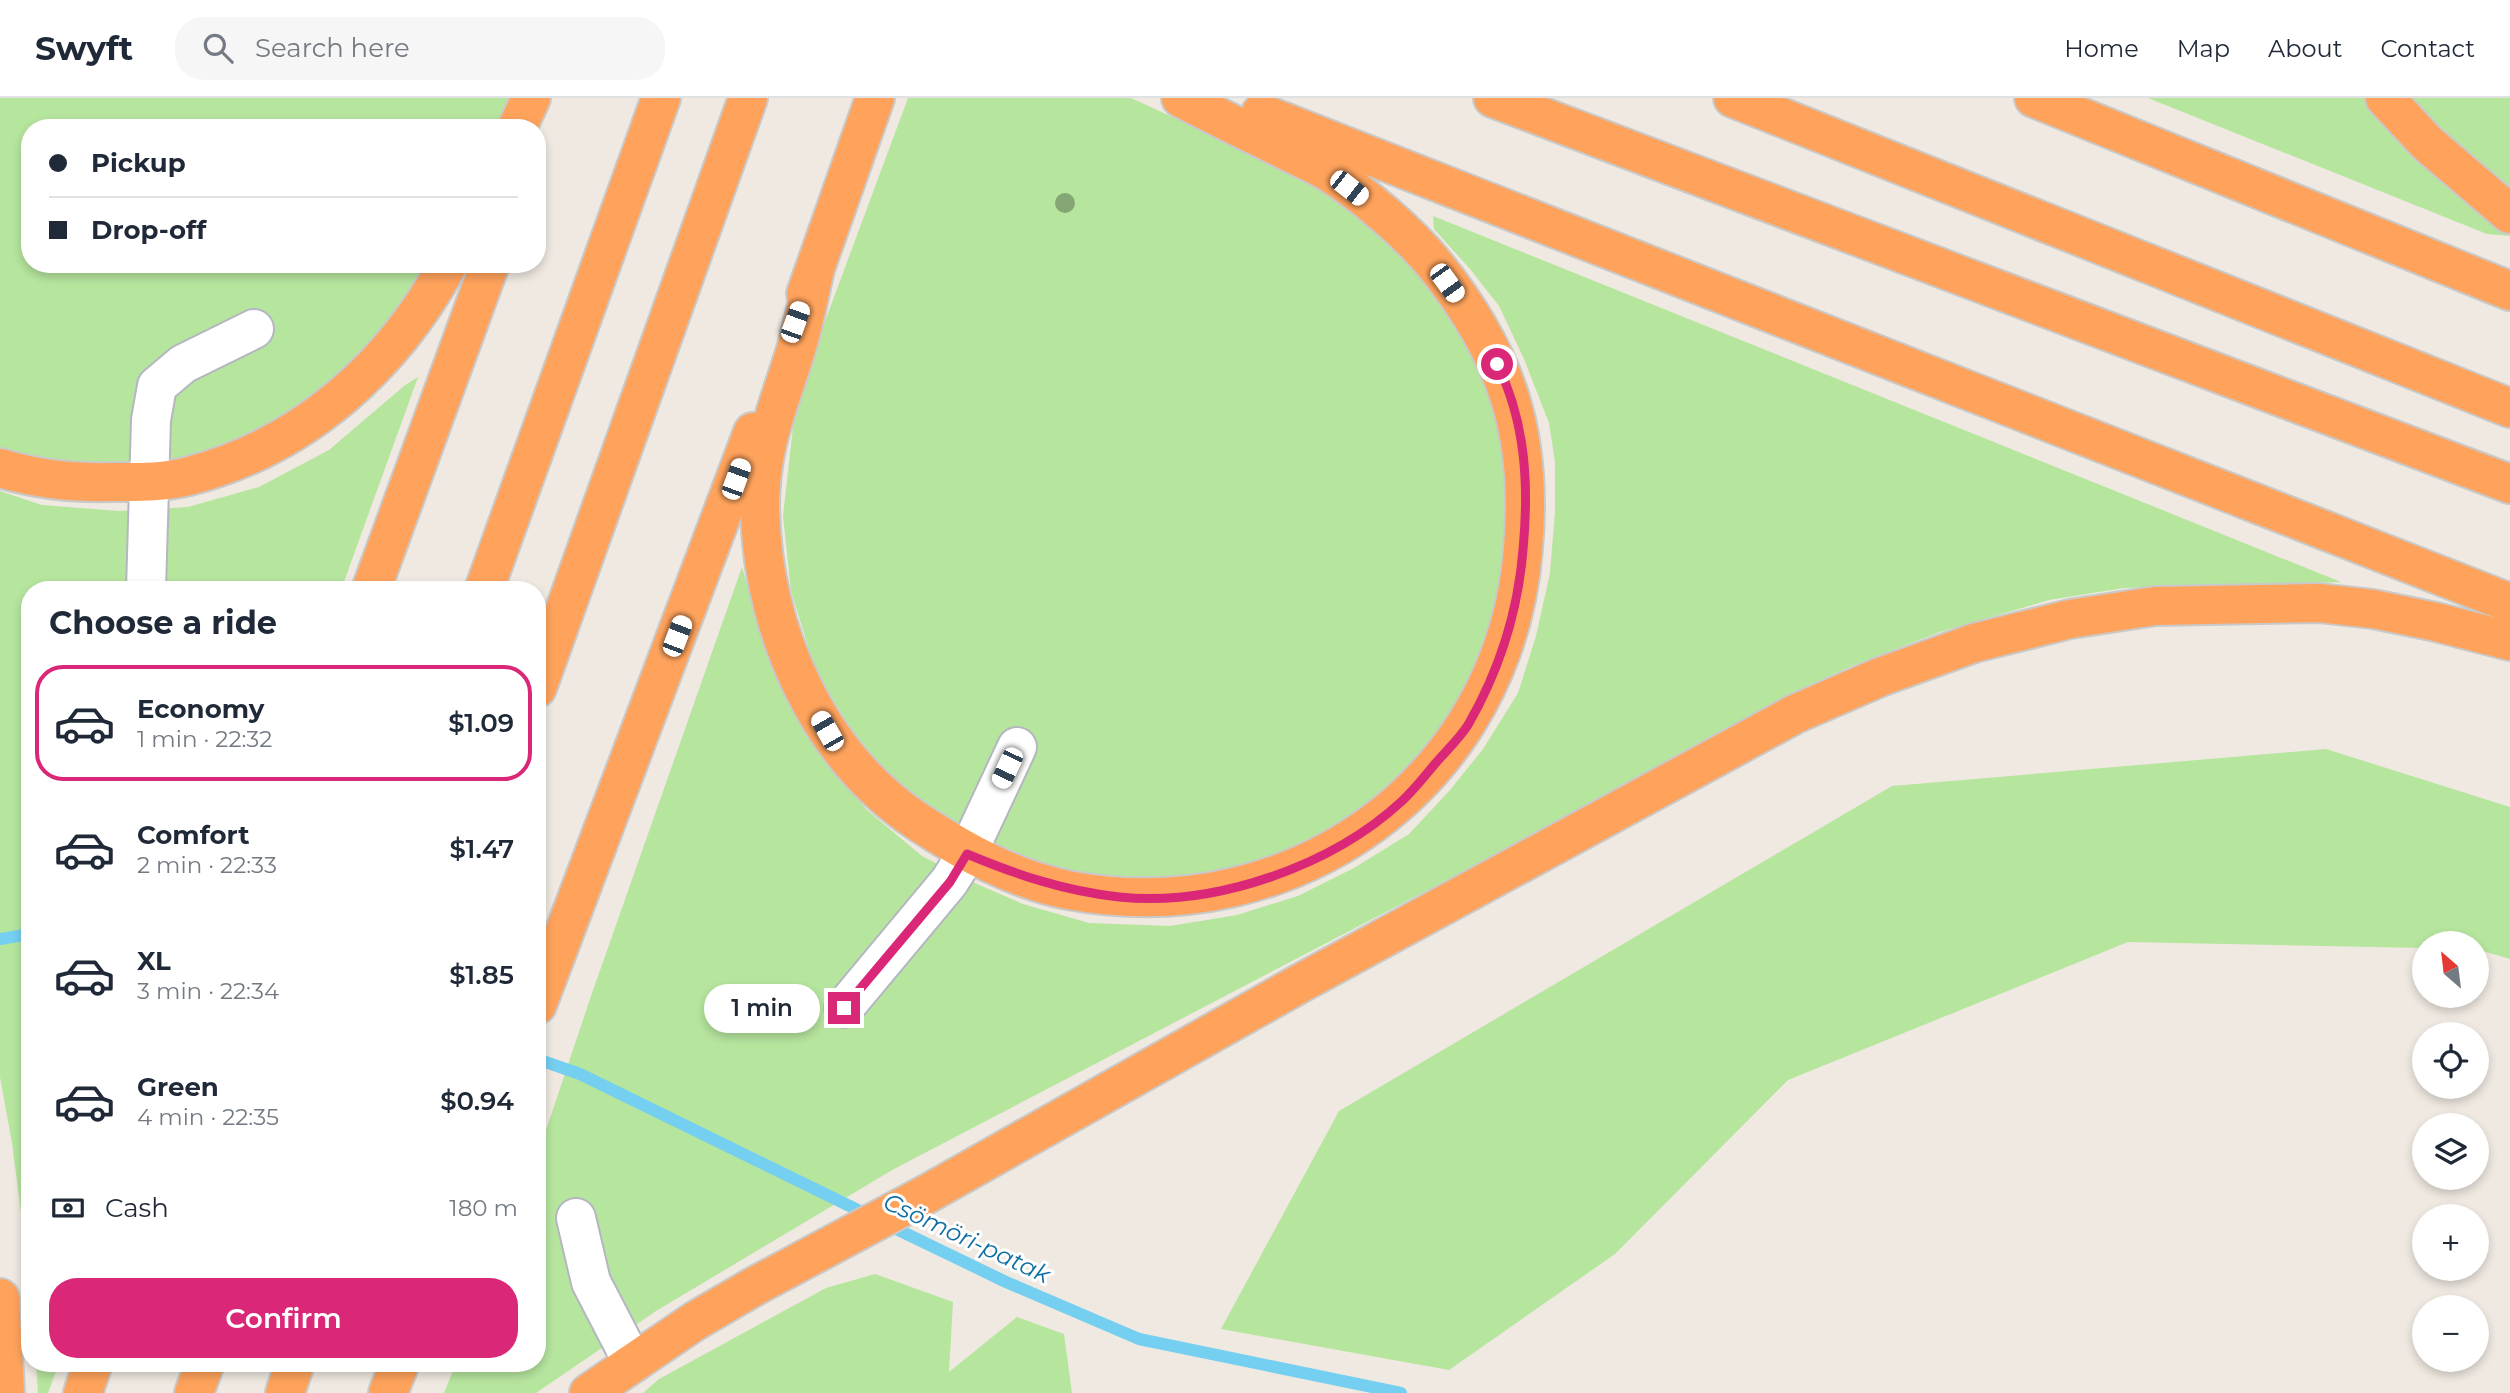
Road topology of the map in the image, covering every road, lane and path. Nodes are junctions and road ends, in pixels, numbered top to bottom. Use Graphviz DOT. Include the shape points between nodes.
graph roads {
  1 [pos="531,98"];
  2 [pos="545,98"];
  3 [pos="661,98"];
  4 [pos="748,98"];
  5 [pos="875,98"];
  6 [pos="1181,98"];
  7 [pos="1221,98"];
  8 [pos="1493,98"];
  9 [pos="1733,98"];
  10 [pos="2034,98"];
  11 [pos="2385,98"];
  12 [pos="521,119"];
  13 [pos="538,119"];
  14 [pos="2506,211"];
  15 [pos="815,269"];
  16 [pos="443,273"];
  17 [pos="487,273"];
  18 [pos="2510,291"];
  19 [pos="254,329"];
  20 [pos="2510,408"];
  21 [pos="0,468"];
  22 [pos="150,482"];
  23 [pos="2510,484"];
  24 [pos="146,581"];
  25 [pos="374,581"];
  26 [pos="487,581"];
  27 [pos="2510,603"];
  28 [pos="2510,641"];
  29 [pos="546,663"];
  30 [pos="1017,747"];
  31 [pos="967,854"];
  32 [pos="546,983"];
  33 [pos="844,1008"];
  34 [pos="576,1218"];
  35 [pos="0,1298"];
  36 [pos="633,1363"];
  37 [pos="90,1372"];
  38 [pos="202,1372"];
  39 [pos="292,1372"];
  40 [pos="396,1372"];
  41 [pos="5,1393"];
  42 [pos="83,1393"];
  43 [pos="194,1393"];
  44 [pos="285,1393"];
  45 [pos="388,1393"];
  46 [pos="589,1393"];
  1 -- 12 [label="highway"];
  2 -- 13 [label="highway"];
  3 -- 26 [label="highway"];
  4 -- 29 [label="highway"];
  5 -- 15 [label="highway"];
  6 -- 31 [label="highway" via="1328,172 1391,220 1433,263 1476,323 1507,384 1522,439 1526,484 1522,571 1511,625 1466,727 1403,801 1354,838 1286,872 1235,888 1179,897 1122,897 1064,889"];
  7 -- 27 [label="highway"];
  8 -- 23 [label="highway"];
  9 -- 20 [label="highway"];
  10 -- 18 [label="highway"];
  11 -- 14 [label="highway" via="2427,143"];
  15 -- 31 [label="highway" via="762,460 763,544 778,622 806,695 848,761 908,815"];
  15 -- 32 [label="highway"];
  16 -- 22 [label="highway" via="408,328 373,369 313,420 225,465"];
  17 -- 25 [label="highway"];
  19 -- 22 [label="lane" via="183,364 158,386 151,420"];
  21 -- 22 [label="highway" via="81,483"];
  22 -- 24 [label="lane"];
  28 -- 36 [label="highway" via="2385,611 2319,603 2155,606 2070,619 1974,643 1880,677 1771,727 1299,984 695,1321"];
  30 -- 31 [label="lane"];
  31 -- 33 [label="lane" via="950,882"];
  34 -- 36 [label="lane" via="592,1282"];
  35 -- 41 [label="highway"];
  36 -- 46 [label="highway"];
  37 -- 42 [label="highway"];
  38 -- 43 [label="highway"];
  39 -- 44 [label="highway"];
  40 -- 45 [label="highway"];
}
